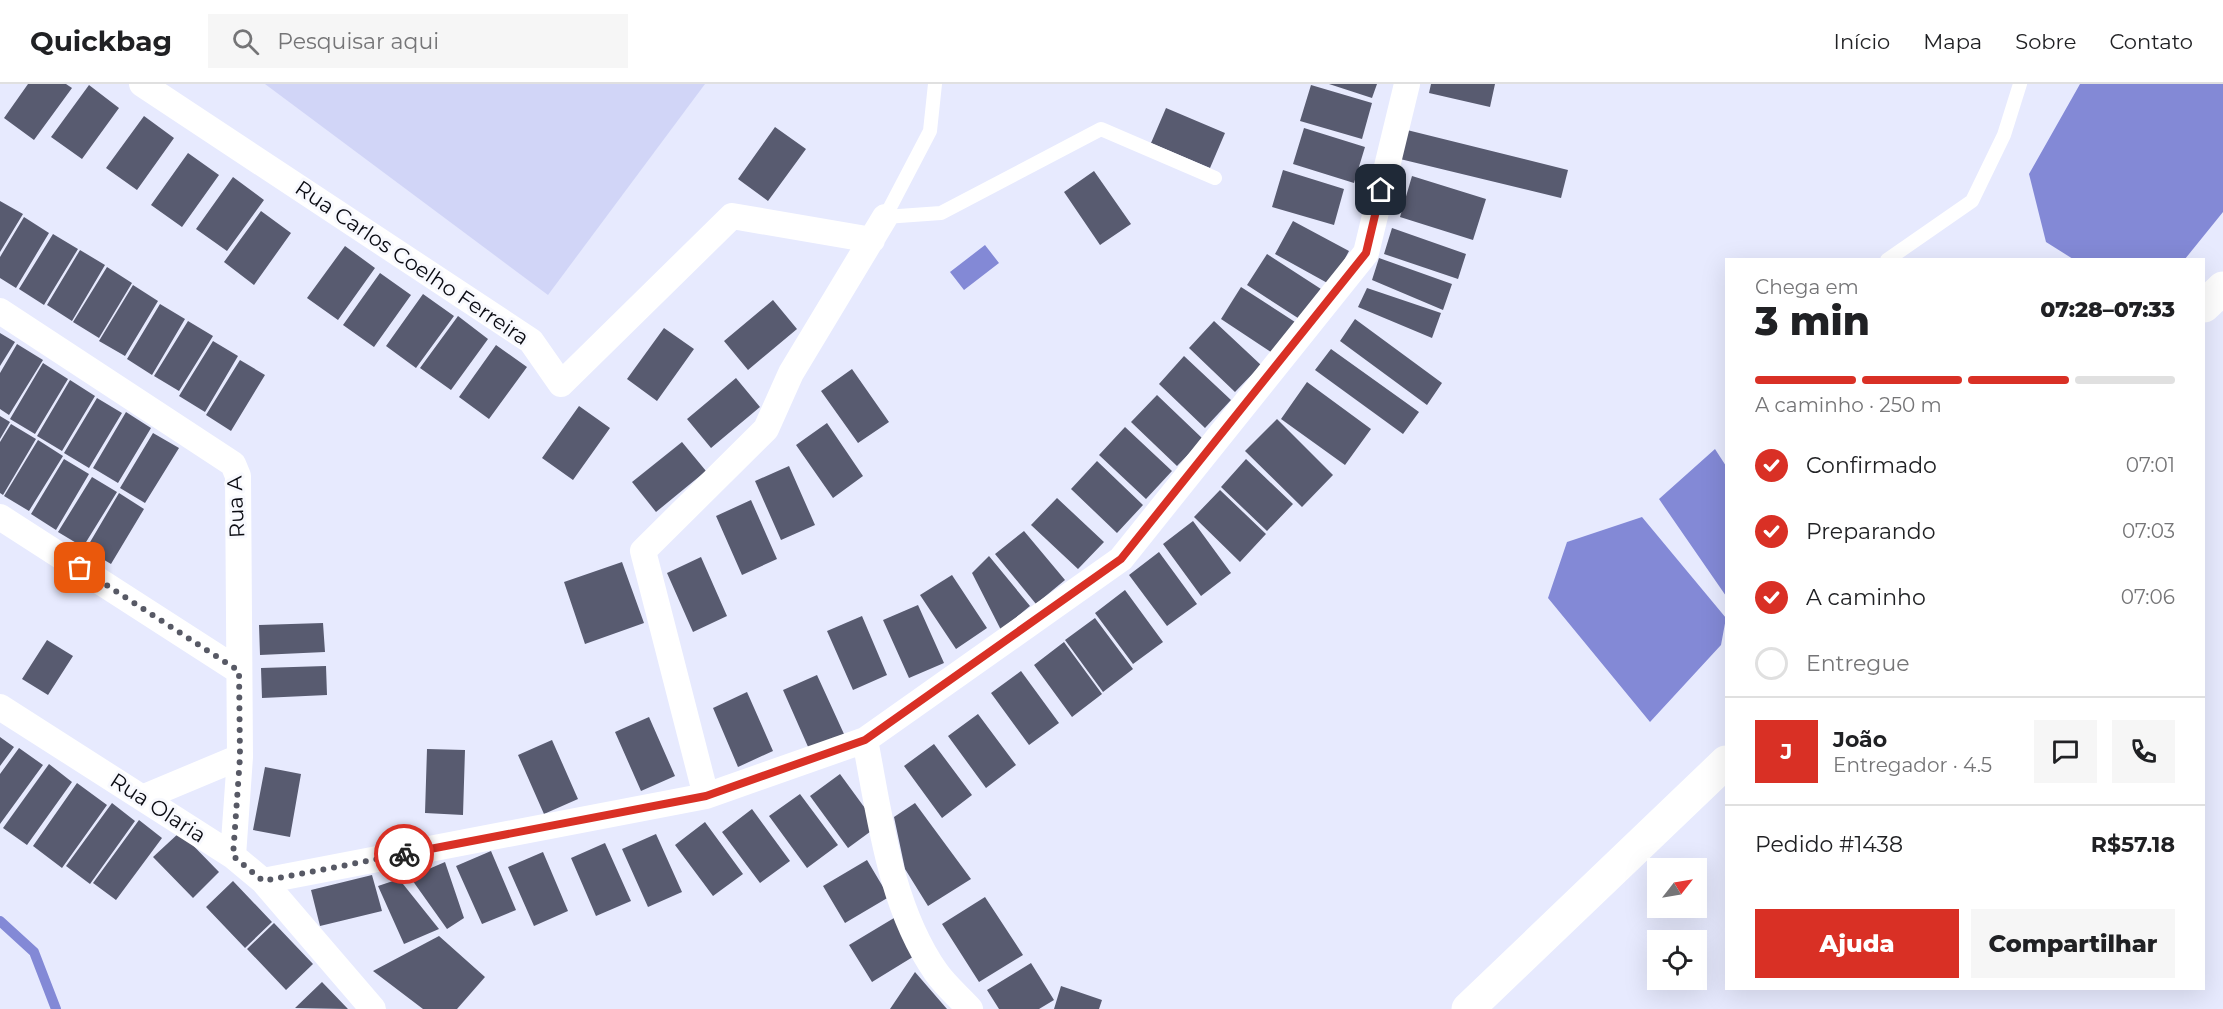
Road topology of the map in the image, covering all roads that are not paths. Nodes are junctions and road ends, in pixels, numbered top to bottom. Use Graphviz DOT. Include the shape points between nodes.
graph roads {
  1 [pos="142,84"];
  2 [pos="935,84"];
  3 [pos="1407,84"];
  4 [pos="2020,84"];
  5 [pos="1215,178"];
  6 [pos="885,217"];
  7 [pos="872,240"];
  8 [pos="1890,258"];
  9 [pos="2223,288"];
  10 [pos="2205,305"];
  11 [pos="0,311"];
  12 [pos="0,517"];
  13 [pos="239,671"];
  14 [pos="0,707"];
  15 [pos="865,740"];
  16 [pos="240,757"];
  17 [pos="1725,763"];
  18 [pos="706,796"];
  19 [pos="142,798"];
  20 [pos="233,856"];
  21 [pos="263,881"];
  22 [pos="373,1009"];
  23 [pos="970,1009"];
  24 [pos="1468,1009"];
  1 -- 7 [label="street, Rua Carlos Coelho Ferreira" via="531,341 561,384 732,216"];
  2 -- 6 [label="lane" via="930,131"];
  3 -- 15 [label="street" via="1366,253 1121,559"];
  4 -- 8 [label="lane" via="2004,135 1972,201"];
  5 -- 6 [label="lane" via="1101,129 941,213"];
  6 -- 7 [label="street"];
  7 -- 18 [label="street" via="791,373 766,429 643,551"];
  9 -- 10 [label="main road"];
  11 -- 13 [label="street, Rua A" via="233,464 238,476"];
  12 -- 13 [label="street"];
  13 -- 16 [label="street, Rua A"];
  14 -- 19 [label="street, Rua Olaria"];
  15 -- 18 [label="street"];
  15 -- 23 [label="street" via="903,911 936,972"];
  16 -- 19 [label="street"];
  16 -- 20 [label="street, Rua A"];
  17 -- 24 [label="main road"];
  18 -- 21 [label="street"];
  19 -- 20 [label="street, Rua Olaria"];
  20 -- 21 [label="street, Rua Olaria"];
  21 -- 22 [label="street, Rua Olaria"];
}
